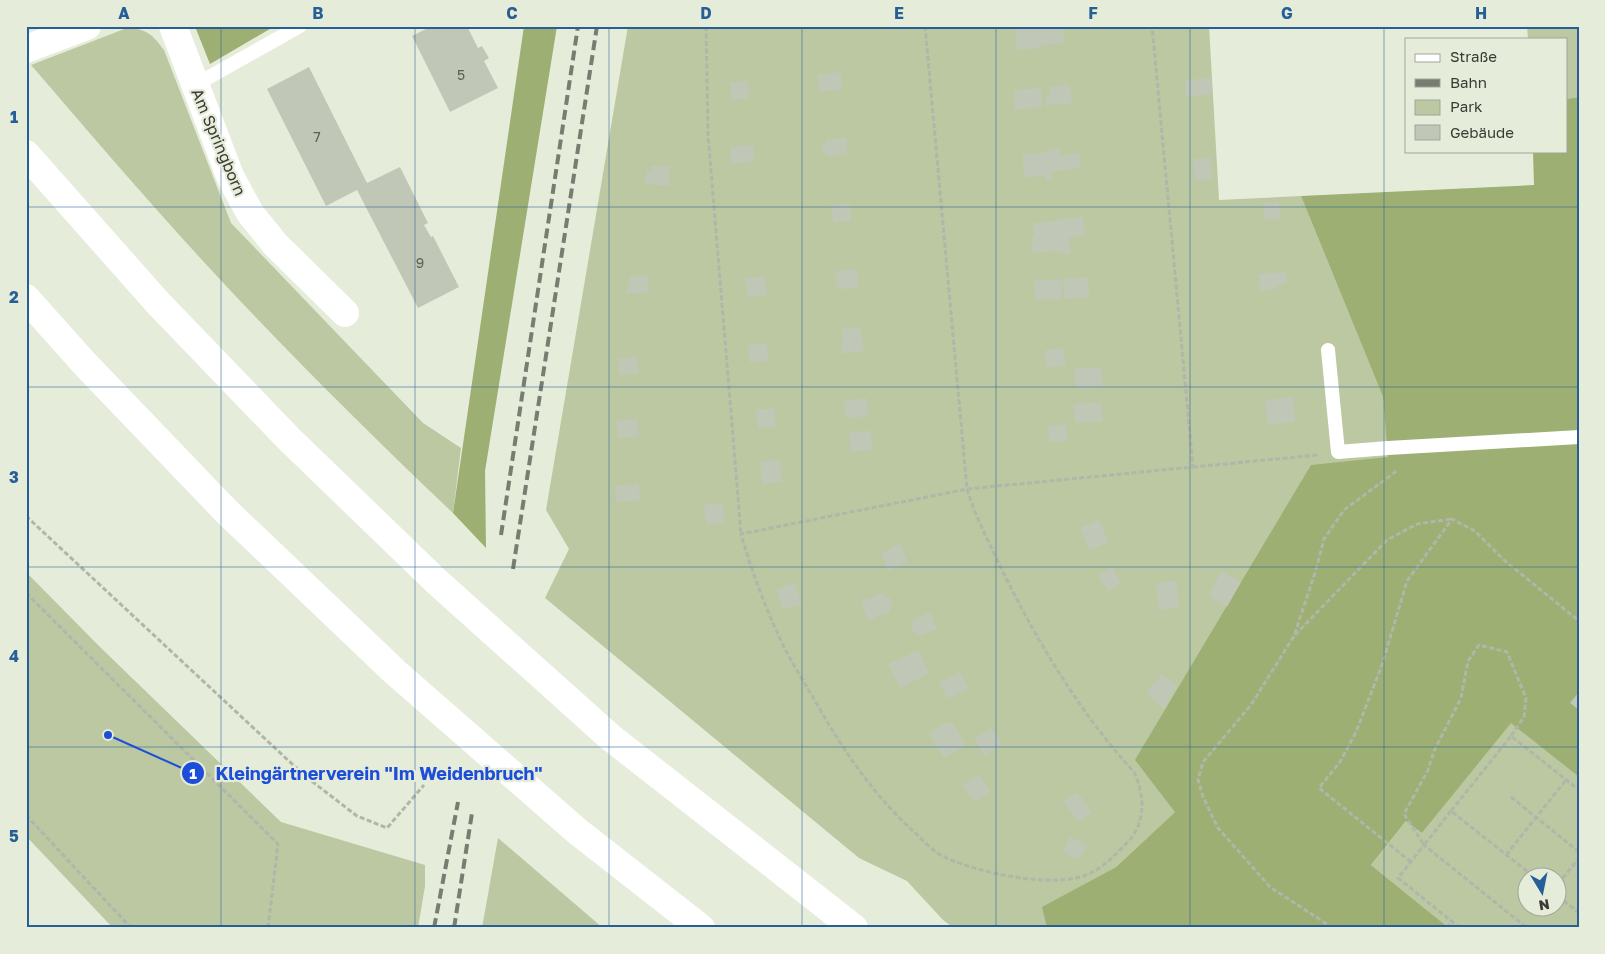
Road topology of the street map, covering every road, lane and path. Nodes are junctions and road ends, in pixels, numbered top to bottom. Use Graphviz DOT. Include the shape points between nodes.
graph roads {
  1 [pos="87,26"];
  2 [pos="173,26"];
  3 [pos="300,26"];
  4 [pos="706,26"];
  5 [pos="925,26"];
  6 [pos="1152,26"];
  7 [pos="26,50"];
  8 [pos="195,85"];
  9 [pos="30,158"];
  10 [pos="26,298"];
  11 [pos="345,313"];
  12 [pos="1328,350"];
  13 [pos="1579,437"];
  14 [pos="1415,446"];
  15 [pos="1338,452"];
  16 [pos="1193,467"];
  17 [pos="967,489"];
  18 [pos="26,516"];
  19 [pos="1452,519"];
  20 [pos="741,534"];
  21 [pos="26,593"];
  22 [pos="1579,621"];
  23 [pos="1294,636"];
  24 [pos="1511,736"];
  25 [pos="1566,780"];
  26 [pos="424,785"];
  27 [pos="1579,790"];
  28 [pos="1511,797"];
  29 [pos="1451,811"];
  30 [pos="26,815"];
  31 [pos="1536,818"];
  32 [pos="1424,845"];
  33 [pos="1579,852"];
  34 [pos="1506,855"];
  35 [pos="1579,858"];
  36 [pos="1410,862"];
  37 [pos="1520,866"];
  38 [pos="1568,872"];
  39 [pos="1568,904"];
  40 [pos="1579,913"];
  41 [pos="1452,922"];
  42 [pos="131,928"];
  43 [pos="268,928"];
  44 [pos="701,928"];
  45 [pos="854,928"];
  46 [pos="1333,928"];
  47 [pos="1448,928"];
  48 [pos="1460,928"];
  49 [pos="1527,928"];
  1 -- 7 [label="main road"];
  2 -- 8 [label="main road, Am Springborn"];
  3 -- 8 [label="lane"];
  4 -- 20 [label="path" via="708,134"];
  5 -- 17 [label="path"];
  6 -- 16 [label="path"];
  8 -- 11 [label="main road, Am Springborn" via="230,176 250,212 276,244"];
  9 -- 45 [label="main road" via="158,304 289,439 436,581 610,737"];
  10 -- 44 [label="main road" via="226,511 395,672 577,830"];
  12 -- 15 [label="lane"];
  13 -- 14 [label="lane"];
  14 -- 15 [label="lane"];
  14 -- 23 [label="path" via="1401,467 1344,510 1324,539"];
  15 -- 16 [label="path"];
  16 -- 17 [label="path"];
  17 -- 20 [label="path"];
  17 -- 20 [label="path" via="977,517 1039,640 1071,692 1140,784 1143,805 1140,822 1132,837 1110,861 1086,875 1060,880 1012,876 963,865 938,854 892,812 854,764 784,647 753,576"];
  18 -- 26 [label="path" via="306,776 357,816 387,828"];
  19 -- 22 [label="path" via="1475,531 1504,560"];
  19 -- 23 [label="path" via="1417,524 1387,540"];
  19 -- 36 [label="path" via="1407,581 1382,665 1356,732 1340,762 1319,788"];
  21 -- 43 [label="path" via="278,844"];
  23 -- 46 [label="path" via="1251,705 1203,762 1198,778 1218,828 1270,887"];
  24 -- 25 [label="path"];
  24 -- 29 [label="path"];
  24 -- 32 [label="path" via="1524,717 1526,698 1507,652 1479,646 1468,661 1461,698 1404,814"];
  25 -- 27 [label="path"];
  25 -- 31 [label="path"];
  28 -- 31 [label="path"];
  29 -- 32 [label="path"];
  29 -- 34 [label="path"];
  30 -- 42 [label="path"];
  31 -- 33 [label="path"];
  31 -- 34 [label="path"];
  32 -- 36 [label="path"];
  32 -- 49 [label="path"];
  34 -- 37 [label="path"];
  35 -- 38 [label="path"];
  36 -- 41 [label="path" via="1398,878"];
  39 -- 40 [label="path"];
  41 -- 47 [label="path"];
  41 -- 48 [label="path"];
}
